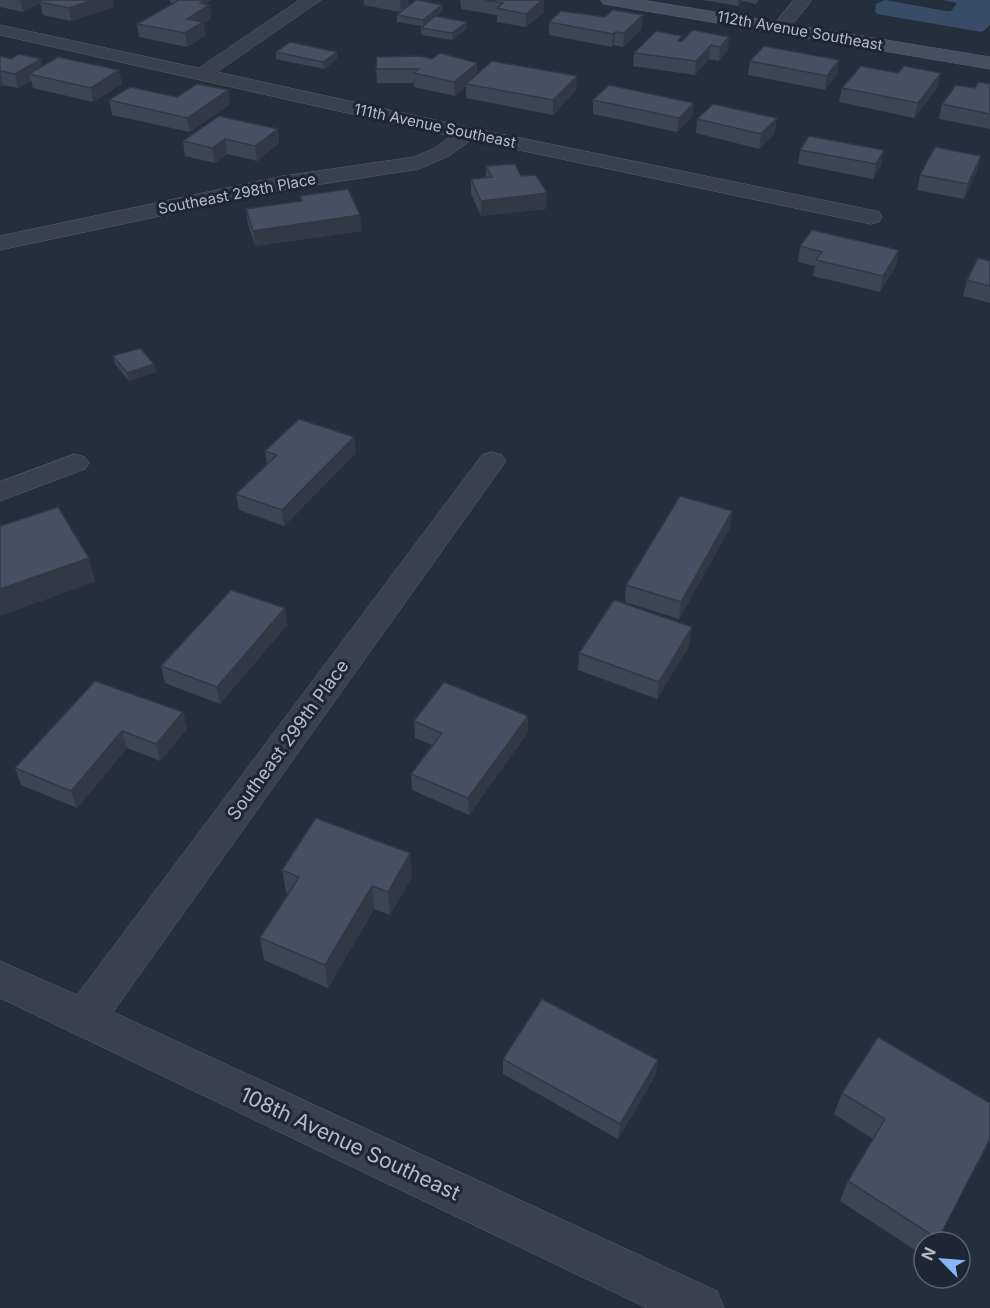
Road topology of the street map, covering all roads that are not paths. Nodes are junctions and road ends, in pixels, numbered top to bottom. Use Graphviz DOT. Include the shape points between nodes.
graph roads {
  1 [pos="312,0"];
  2 [pos="610,0"];
  3 [pos="803,0"];
  4 [pos="781,27"];
  5 [pos="0,30"];
  6 [pos="990,63"];
  7 [pos="200,75"];
  8 [pos="467,133"];
  9 [pos="871,217"];
  10 [pos="0,243"];
  11 [pos="492,461"];
  12 [pos="75,463"];
  13 [pos="0,492"];
  14 [pos="0,979"];
  15 [pos="84,1019"];
  16 [pos="699,1308"];
  1 -- 7 [label="street"];
  2 -- 4 [label="street, 112th Avenue Southeast"];
  3 -- 4 [label="street"];
  4 -- 6 [label="street, 112th Avenue Southeast"];
  5 -- 7 [label="street, 111th Avenue Southeast"];
  7 -- 8 [label="street, 111th Avenue Southeast"];
  8 -- 9 [label="street, 111th Avenue Southeast"];
  8 -- 10 [label="street, Southeast 298th Place" via="419,163 283,183"];
  11 -- 15 [label="street, Southeast 299th Place"];
  12 -- 13 [label="street"];
  14 -- 15 [label="street, 108th Avenue Southeast"];
  15 -- 16 [label="street, 108th Avenue Southeast"];
}
